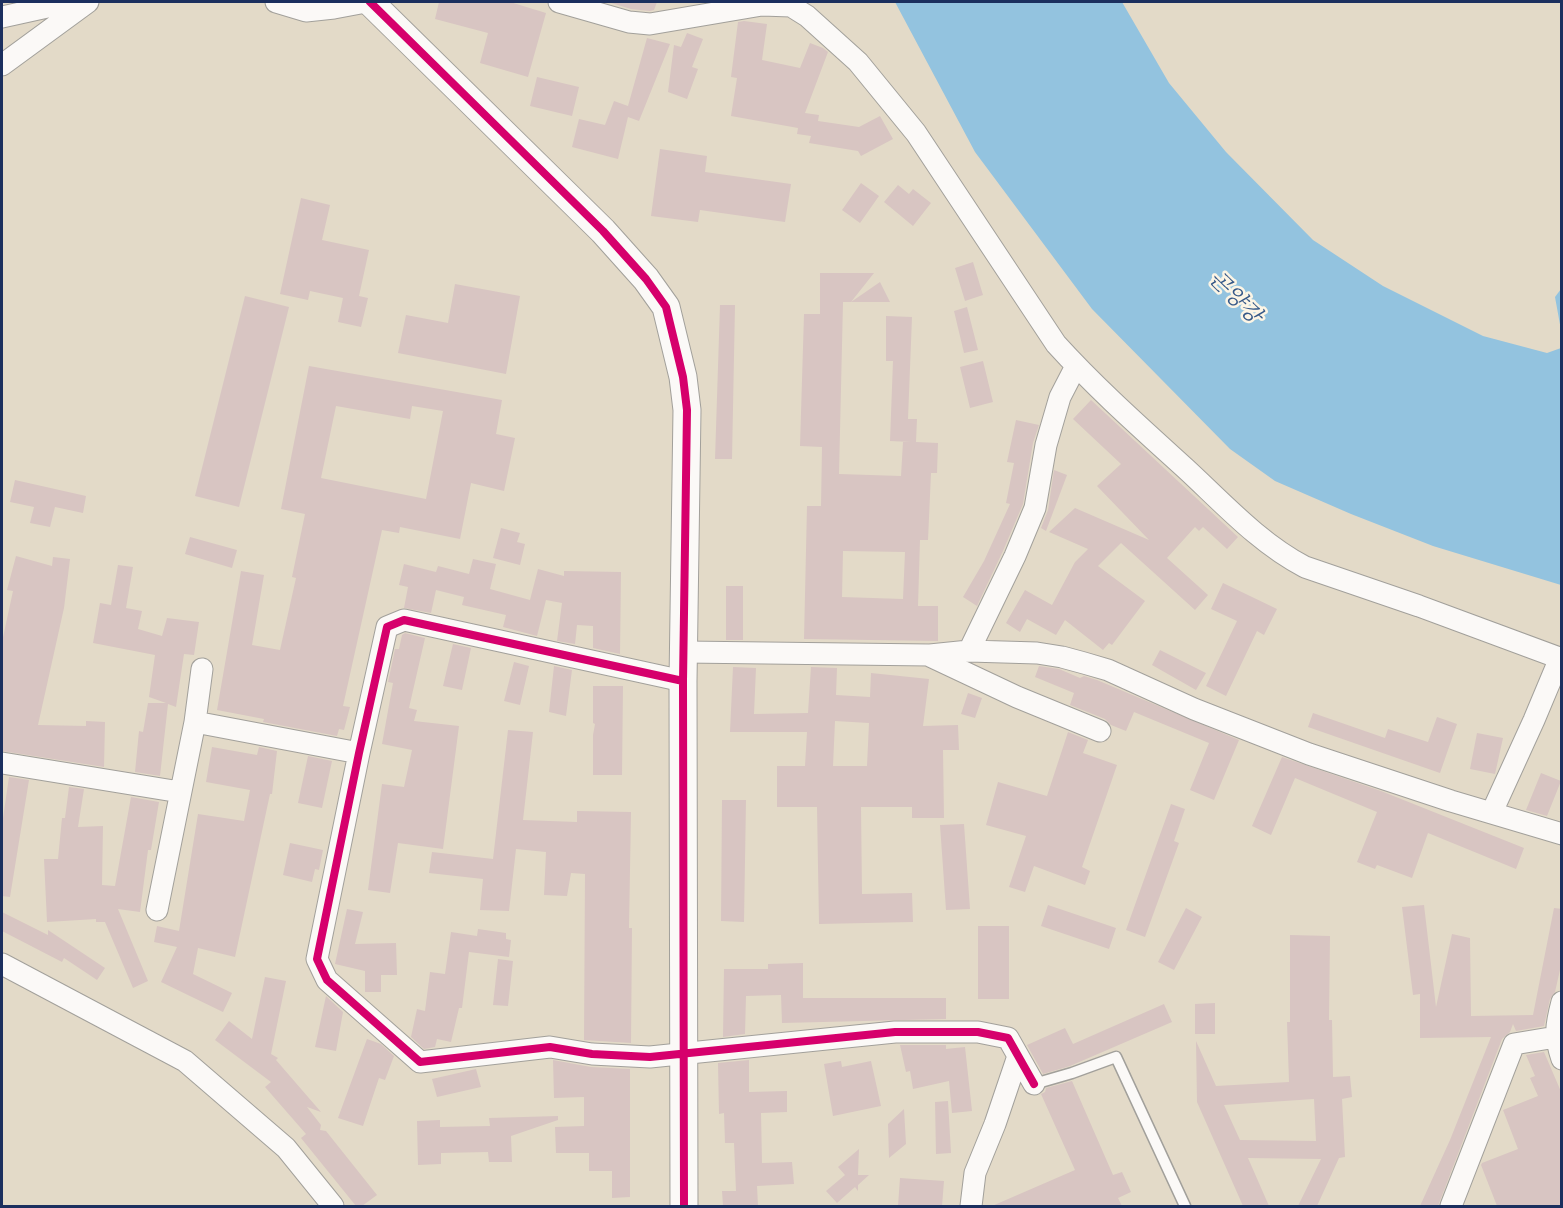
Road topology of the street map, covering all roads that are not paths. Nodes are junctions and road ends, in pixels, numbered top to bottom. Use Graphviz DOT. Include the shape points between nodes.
graph roads {
  1 [pos="70,2"];
  2 [pos="88,2"];
  3 [pos="276,2"];
  4 [pos="368,2"];
  5 [pos="559,2"];
  6 [pos="2,16"];
  7 [pos="2,65"];
  8 [pos="1076,366"];
  9 [pos="969,651"];
  10 [pos="684,652"];
  11 [pos="930,655"];
  12 [pos="1561,658"];
  13 [pos="202,669"];
  14 [pos="683,681"];
  15 [pos="195,722"];
  16 [pos="1100,731"];
  17 [pos="359,753"];
  18 [pos="2,763"];
  19 [pos="180,792"];
  20 [pos="1492,812"];
  21 [pos="1562,834"];
  22 [pos="157,910"];
  23 [pos="2,964"];
  24 [pos="1562,1002"];
  25 [pos="1556,1037"];
  26 [pos="684,1052"];
  27 [pos="1018,1056"];
  28 [pos="1562,1059"];
  29 [pos="1034,1084"];
  30 [pos="333,1206"];
  31 [pos="684,1206"];
  32 [pos="971,1206"];
  33 [pos="1185,1206"];
  34 [pos="1451,1206"];
  1 -- 6 [label="street"];
  2 -- 7 [label="street"];
  3 -- 4 [label="street" via="306,11"];
  4 -- 10 [label="street" via="603,231 666,307 687,411"];
  5 -- 8 [label="street" via="650,24 762,5 791,6 807,16 883,90 916,133 1056,344"];
  8 -- 9 [label="street" via="1060,397 1035,508"];
  8 -- 12 [label="street" via="1250,528 1289,558"];
  9 -- 11 [label="street"];
  9 -- 20 [label="street" via="1037,653 1108,670 1309,754"];
  10 -- 11 [label="street"];
  10 -- 14 [label="street"];
  11 -- 16 [label="street"];
  12 -- 20 [label="street"];
  13 -- 15 [label="street"];
  14 -- 17 [label="street" via="404,620 387,627"];
  14 -- 26 [label="street"];
  15 -- 17 [label="street"];
  15 -- 19 [label="street"];
  17 -- 26 [label="street" via="317,959 327,980 420,1062 550,1047 650,1057"];
  18 -- 19 [label="street"];
  19 -- 22 [label="street"];
  20 -- 21 [label="street"];
  23 -- 30 [label="street" via="185,1061 286,1148"];
  24 -- 25 [label="street"];
  25 -- 28 [label="street"];
  25 -- 34 [label="street" via="1514,1044"];
  26 -- 27 [label="street" via="895,1032 978,1032 1008,1038"];
  26 -- 31 [label="street"];
  27 -- 29 [label="street"];
  27 -- 32 [label="street" via="975,1173"];
  29 -- 33 [label="lane" via="1116,1057"];
}
